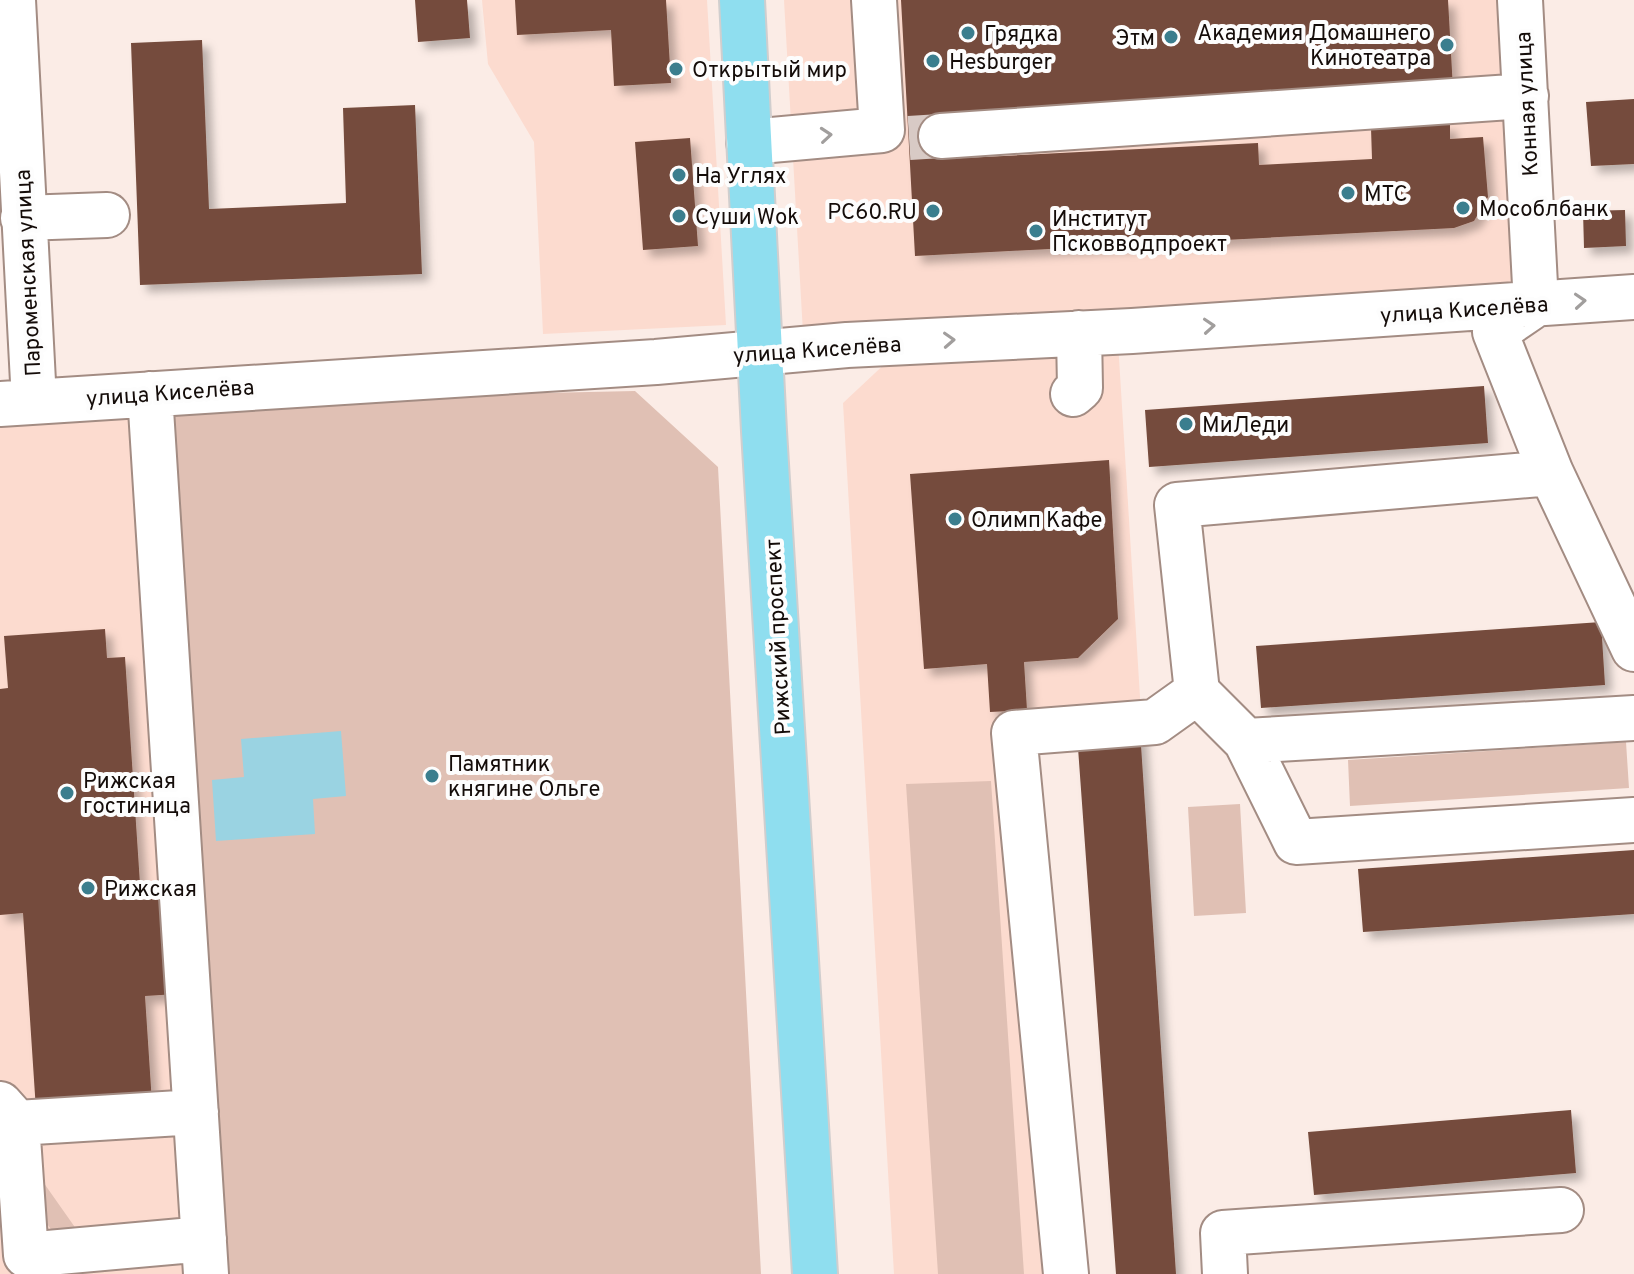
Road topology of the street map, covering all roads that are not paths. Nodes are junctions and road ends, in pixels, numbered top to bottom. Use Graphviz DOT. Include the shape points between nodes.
graph roads {
  1 [pos="13,0"];
  2 [pos="742,0"];
  3 [pos="874,0"];
  4 [pos="1520,0"];
  5 [pos="9,88"];
  6 [pos="1526,96"];
  7 [pos="911,135"];
  8 [pos="749,142"];
  9 [pos="107,215"];
  10 [pos="23,218"];
  11 [pos="1634,297"];
  12 [pos="1536,304"];
  13 [pos="1079,333"];
  14 [pos="760,353"];
  15 [pos="150,394"];
  16 [pos="1073,394"];
  17 [pos="17,402"];
  18 [pos="1551,473"];
  19 [pos="1634,649"];
  20 [pos="1197,692"];
  21 [pos="1634,718"];
  22 [pos="1246,741"];
  23 [pos="1634,820"];
  24 [pos="196,1112"];
  25 [pos="9,1114"];
  26 [pos="1561,1210"];
  27 [pos="205,1256"];
  28 [pos="815,1274"];
  29 [pos="1066,1274"];
  30 [pos="1225,1274"];
  1 -- 5 [label="street, Пароменская улица"];
  2 -- 8 [label="main road, Рижский проспект"];
  3 -- 7 [label="street"];
  4 -- 6 [label="street, Конная улица"];
  5 -- 10 [label="street, Пароменская улица"];
  6 -- 7 [label="street"];
  6 -- 12 [label="street, Конная улица"];
  8 -- 7 [label="street, one-way"];
  8 -- 14 [label="main road, Рижский проспект"];
  9 -- 10 [label="street"];
  10 -- 17 [label="street, Пароменская улица"];
  12 -- 11 [label="street, улица Киселёва, one-way"];
  13 -- 12 [label="street, улица Киселёва, one-way"];
  12 -- 18 [label="street" via="1495,332"];
  14 -- 13 [label="street, улица Киселёва, one-way"];
  13 -- 16 [label="street" via="1080,388"];
  14 -- 15 [label="street, улица Киселёва"];
  14 -- 28 [label="main road, Рижский проспект"];
  15 -- 17 [label="street, улица Киселёва"];
  15 -- 24 [label="street"];
  18 -- 19 [label="street"];
  18 -- 20 [label="street" via="1177,505"];
  20 -- 22 [label="street"];
  20 -- 29 [label="street" via="1155,722 1014,733"];
  21 -- 22 [label="street"];
  22 -- 23 [label="street" via="1296,842"];
  24 -- 25 [label="street"];
  24 -- 27 [label="street"];
  25 -- 27 [label="street" via="26,1255"];
  26 -- 30 [label="street" via="1223,1233"];
}
